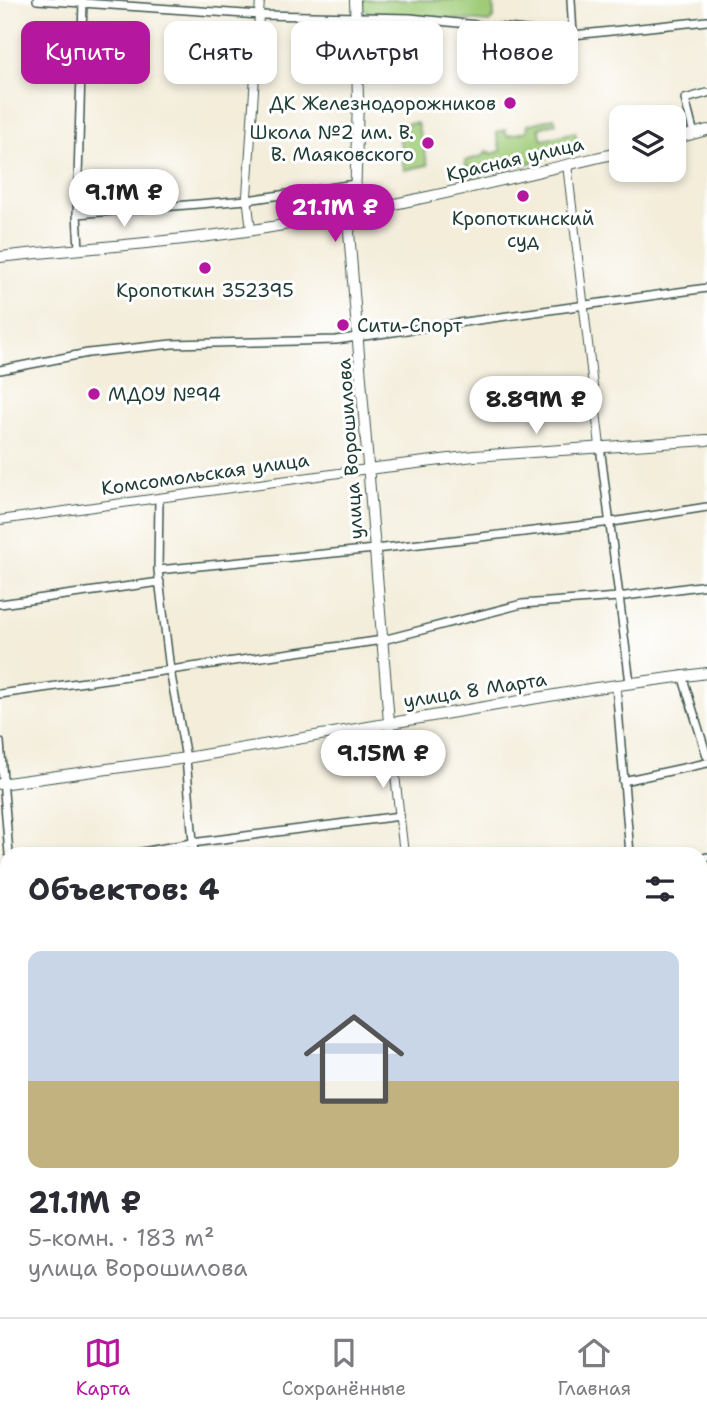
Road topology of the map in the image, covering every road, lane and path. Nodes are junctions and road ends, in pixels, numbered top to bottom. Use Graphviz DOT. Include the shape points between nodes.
graph roads {
  1 [pos="37,0"];
  2 [pos="260,0"];
  3 [pos="355,0"];
  4 [pos="571,0"];
  5 [pos="83,1"];
  6 [pos="260,15"];
  7 [pos="357,16"];
  8 [pos="572,21"];
  9 [pos="707,22"];
  10 [pos="457,23"];
  11 [pos="578,35"];
  12 [pos="707,93"];
  13 [pos="707,130"];
  14 [pos="694,134"];
  15 [pos="686,136"];
  16 [pos="609,155"];
  17 [pos="567,164"];
  18 [pos="355,184"];
  19 [pos="247,200"];
  20 [pos="77,214"];
  21 [pos="353,214"];
  22 [pos="251,230"];
  23 [pos="79,249"];
  24 [pos="0,257"];
  25 [pos="707,288"];
  26 [pos="585,307"];
  27 [pos="359,335"];
  28 [pos="0,370"];
  29 [pos="707,440"];
  30 [pos="600,446"];
  31 [pos="368,470"];
  32 [pos="159,499"];
  33 [pos="707,507"];
  34 [pos="0,520"];
  35 [pos="612,522"];
  36 [pos="375,549"];
  37 [pos="158,570"];
  38 [pos="160,582"];
  39 [pos="707,585"];
  40 [pos="618,597"];
  41 [pos="0,604"];
  42 [pos="383,640"];
  43 [pos="170,670"];
  44 [pos="707,673"];
  45 [pos="682,676"];
  46 [pos="630,683"];
  47 [pos="616,685"];
  48 [pos="0,694"];
  49 [pos="389,722"];
  50 [pos="0,742"];
  51 [pos="707,756"];
  52 [pos="186,758"];
  53 [pos="707,763"];
  54 [pos="623,781"];
  55 [pos="2,784"];
  56 [pos="400,816"];
  57 [pos="192,843"];
  58 [pos="8,847"];
  59 [pos="170,847"];
  60 [pos="193,847"];
  61 [pos="403,847"];
  62 [pos="629,847"];
  1 -- 5 [label="street"];
  2 -- 6 [label="street"];
  3 -- 7 [label="main road, улица Ворошилова"];
  4 -- 8 [label="street"];
  5 -- 6 [label="street"];
  5 -- 20 [label="street"];
  6 -- 7 [label="street"];
  6 -- 19 [label="street"];
  7 -- 10 [label="street"];
  7 -- 18 [label="main road, улица Ворошилова"];
  9 -- 11 [label="street"];
  12 -- 14 [label="street" via="685,99"];
  13 -- 14 [label="main road"];
  14 -- 15 [label="main road"];
  16 -- 17 [label="main road, Красная улица"];
  17 -- 21 [label="main road, Красная улица"];
  17 -- 26 [label="street"];
  18 -- 19 [label="street"];
  18 -- 21 [label="main road, улица Ворошилова"];
  19 -- 20 [label="street"];
  19 -- 22 [label="street"];
  20 -- 23 [label="street"];
  21 -- 22 [label="main road, Красная улица"];
  21 -- 27 [label="main road, улица Ворошилова" via="349,232"];
  22 -- 23 [label="main road, Красная улица"];
  23 -- 24 [label="main road, Красная улица"];
  25 -- 26 [label="street"];
  26 -- 27 [label="street"];
  26 -- 30 [label="street"];
  27 -- 28 [label="street" via="336,340 172,344 88,353"];
  27 -- 31 [label="main road, улица Ворошилова"];
  29 -- 30 [label="main road, Комсомольская улица"];
  30 -- 31 [label="main road, Комсомольская улица"];
  30 -- 35 [label="street"];
  31 -- 32 [label="street, Комсомольская улица"];
  31 -- 36 [label="main road, улица Ворошилова"];
  32 -- 34 [label="street, Комсомольская улица"];
  32 -- 37 [label="street"];
  33 -- 35 [label="street"];
  35 -- 36 [label="street"];
  35 -- 40 [label="street"];
  36 -- 37 [label="street"];
  36 -- 42 [label="main road, улица Ворошилова"];
  37 -- 38 [label="street"];
  38 -- 41 [label="street"];
  38 -- 43 [label="street"];
  39 -- 40 [label="street"];
  40 -- 42 [label="street" via="522,604"];
  40 -- 46 [label="street"];
  42 -- 43 [label="street"];
  42 -- 49 [label="main road, улица Ворошилова"];
  43 -- 48 [label="street"];
  43 -- 52 [label="street"];
  44 -- 45 [label="main road, улица 8 Марта"];
  45 -- 46 [label="main road, улица 8 Марта"];
  45 -- 51 [label="street"];
  46 -- 47 [label="main road, улица 8 Марта"];
  47 -- 49 [label="main road, улица 8 Марта"];
  47 -- 54 [label="street"];
  49 -- 52 [label="main road, улица 8 Марта"];
  49 -- 56 [label="street, улица Ворошилова"];
  50 -- 55 [label="street"];
  52 -- 55 [label="main road, улица 8 Марта"];
  52 -- 57 [label="street"];
  53 -- 54 [label="street"];
  54 -- 62 [label="street"];
  55 -- 58 [label="street"];
  56 -- 57 [label="street"];
  56 -- 61 [label="street, улица Ворошилова"];
  57 -- 59 [label="street"];
  57 -- 60 [label="street"];
}
